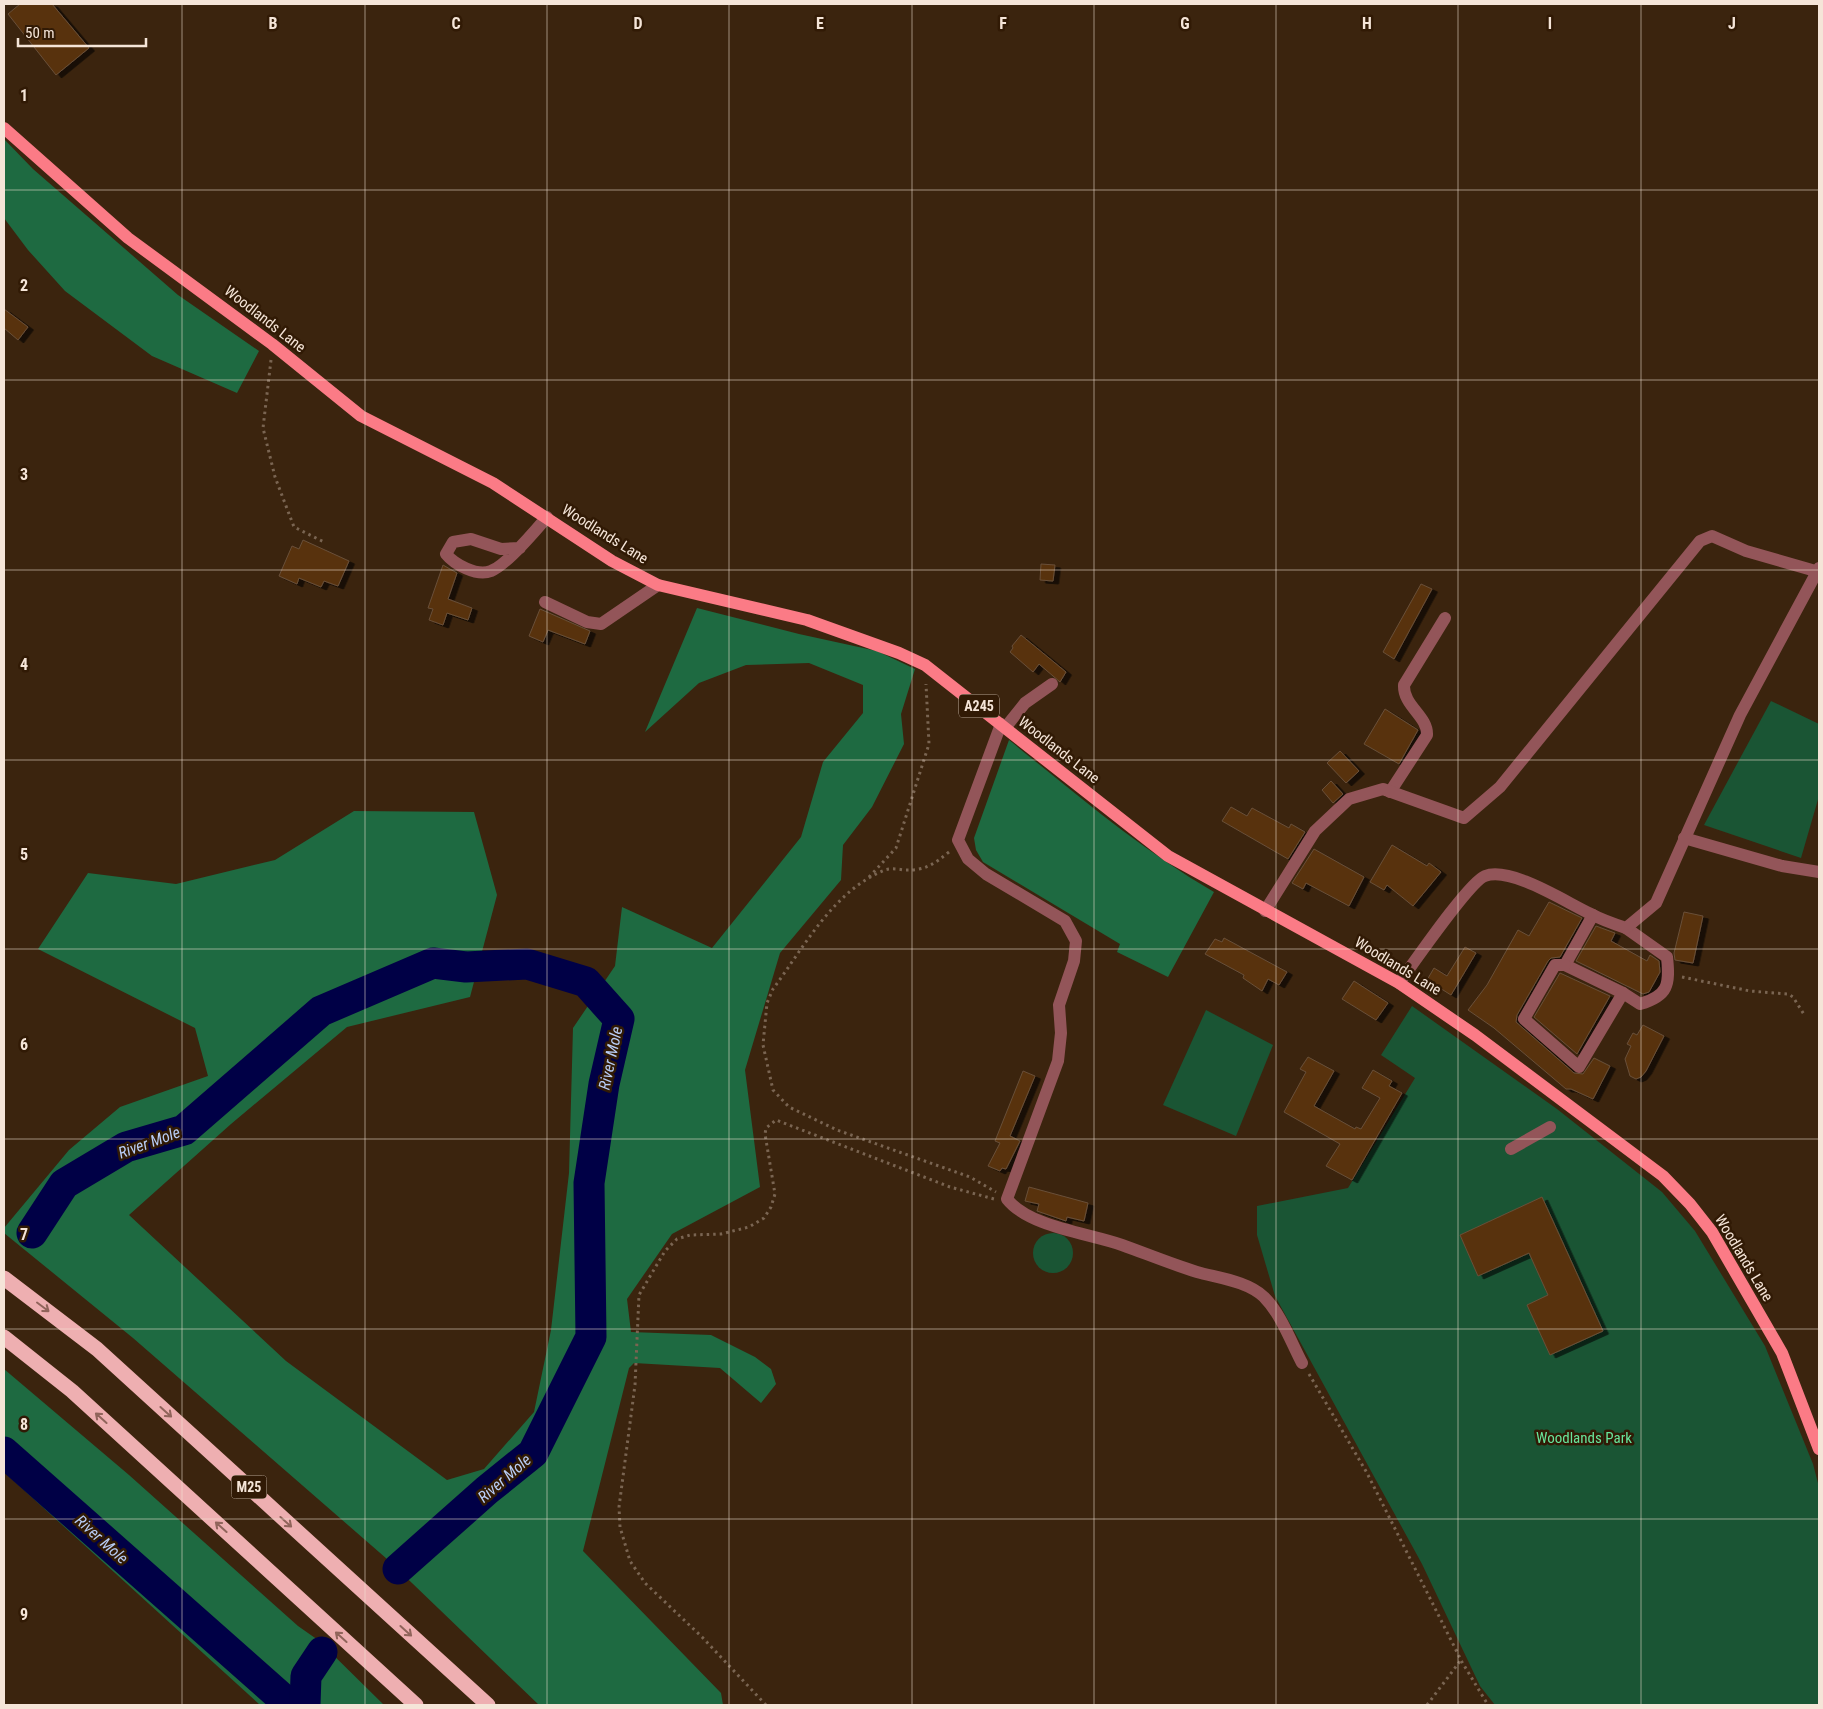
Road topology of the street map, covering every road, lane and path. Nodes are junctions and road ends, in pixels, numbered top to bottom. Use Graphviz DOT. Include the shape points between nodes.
graph roads {
  1 [pos="4,128"];
  2 [pos="272,344"];
  3 [pos="547,517"];
  4 [pos="324,542"];
  5 [pos="520,548"];
  6 [pos="1819,571"];
  7 [pos="658,585"];
  8 [pos="544,602"];
  9 [pos="1445,618"];
  10 [pos="925,665"];
  11 [pos="1052,684"];
  12 [pos="1003,726"];
  13 [pos="1390,792"];
  14 [pos="1684,838"];
  15 [pos="960,843"];
  16 [pos="1819,872"];
  17 [pos="866,879"];
  18 [pos="1265,911"];
  19 [pos="1592,915"];
  20 [pos="1626,928"];
  21 [pos="1565,965"];
  22 [pos="1669,974"];
  23 [pos="1399,983"];
  24 [pos="1623,993"];
  25 [pos="1805,1016"];
  26 [pos="1550,1126"];
  27 [pos="1511,1149"];
  28 [pos="1007,1199"];
  29 [pos="4,1278"];
  30 [pos="4,1337"];
  31 [pos="1302,1363"];
  32 [pos="1819,1449"];
  33 [pos="1461,1660"];
  34 [pos="416,1705"];
  35 [pos="488,1705"];
  36 [pos="766,1705"];
  37 [pos="1427,1705"];
  38 [pos="1488,1705"];
  1 -- 2 [label="main road, Woodlands Lane / A245" via="128,238"];
  2 -- 3 [label="main road, Woodlands Lane / A245" via="361,416 492,483"];
  2 -- 4 [label="path" via="263,428 275,477 294,527"];
  3 -- 5 [label="lane"];
  3 -- 7 [label="main road, Woodlands Lane / A245" via="612,561"];
  5 -- 5 [label="lane" via="491,572 478,572 446,554 453,542 471,539 501,548"];
  6 -- 13 [label="lane" via="1746,551 1712,536 1700,541 1500,787 1464,818"];
  6 -- 14 [label="lane" via="1740,714"];
  7 -- 8 [label="lane" via="601,624 587,622"];
  7 -- 10 [label="main road, Woodlands Lane / A245" via="807,620"];
  9 -- 13 [label="lane" via="1404,685 1404,694 1428,727 1427,735"];
  10 -- 12 [label="main road, Woodlands Lane / A245"];
  10 -- 17 [label="path" via="928,744 896,848"];
  11 -- 12 [label="lane" via="1025,703"];
  12 -- 15 [label="lane" via="958,840"];
  12 -- 18 [label="main road, Woodlands Lane / A245" via="1168,856"];
  13 -- 18 [label="lane" via="1384,789 1349,799 1315,831"];
  14 -- 16 [label="lane" via="1782,866"];
  14 -- 20 [label="lane" via="1656,903"];
  15 -- 17 [label="path" via="929,868 888,869"];
  15 -- 28 [label="lane" via="968,859 986,874 1065,921 1076,941 1074,961 1059,1005 1058,1061"];
  17 -- 28 [label="path" via="841,899 773,990 767,1004 763,1045 773,1090 790,1107 837,1130 970,1177"];
  18 -- 23 [label="main road, Woodlands Lane / A245"];
  19 -- 20 [label="lane"];
  19 -- 21 [label="lane"];
  19 -- 23 [label="lane" via="1520,880 1501,875 1484,876 1468,890"];
  20 -- 22 [label="lane" via="1667,957"];
  21 -- 24 [label="lane"];
  21 -- 24 [label="lane" via="1555,965 1524,1018 1579,1067"];
  22 -- 24 [label="lane" via="1665,991 1655,1000 1640,1004"];
  22 -- 25 [label="path" via="1742,990 1788,994"];
  23 -- 32 [label="main road, Woodlands Lane / A245" via="1475,1034 1663,1176 1690,1204 1712,1232 1782,1352"];
  26 -- 27 [label="lane"];
  28 -- 31 [label="lane" via="1015,1209 1031,1217 1247,1286 1263,1296 1274,1309"];
  28 -- 36 [label="path" via="991,1199 950,1187 776,1120 764,1134 774,1194 764,1218 749,1227 721,1234 690,1235 677,1239 665,1251 639,1295 635,1385 619,1507 620,1526 630,1561 645,1583"];
  29 -- 35 [label="highway, M25, one-way" via="97,1349"];
  34 -- 30 [label="highway, one-way" via="72,1391"];
  31 -- 33 [label="path" via="1367,1473"];
  33 -- 37 [label="path"];
  33 -- 38 [label="path"];
}
